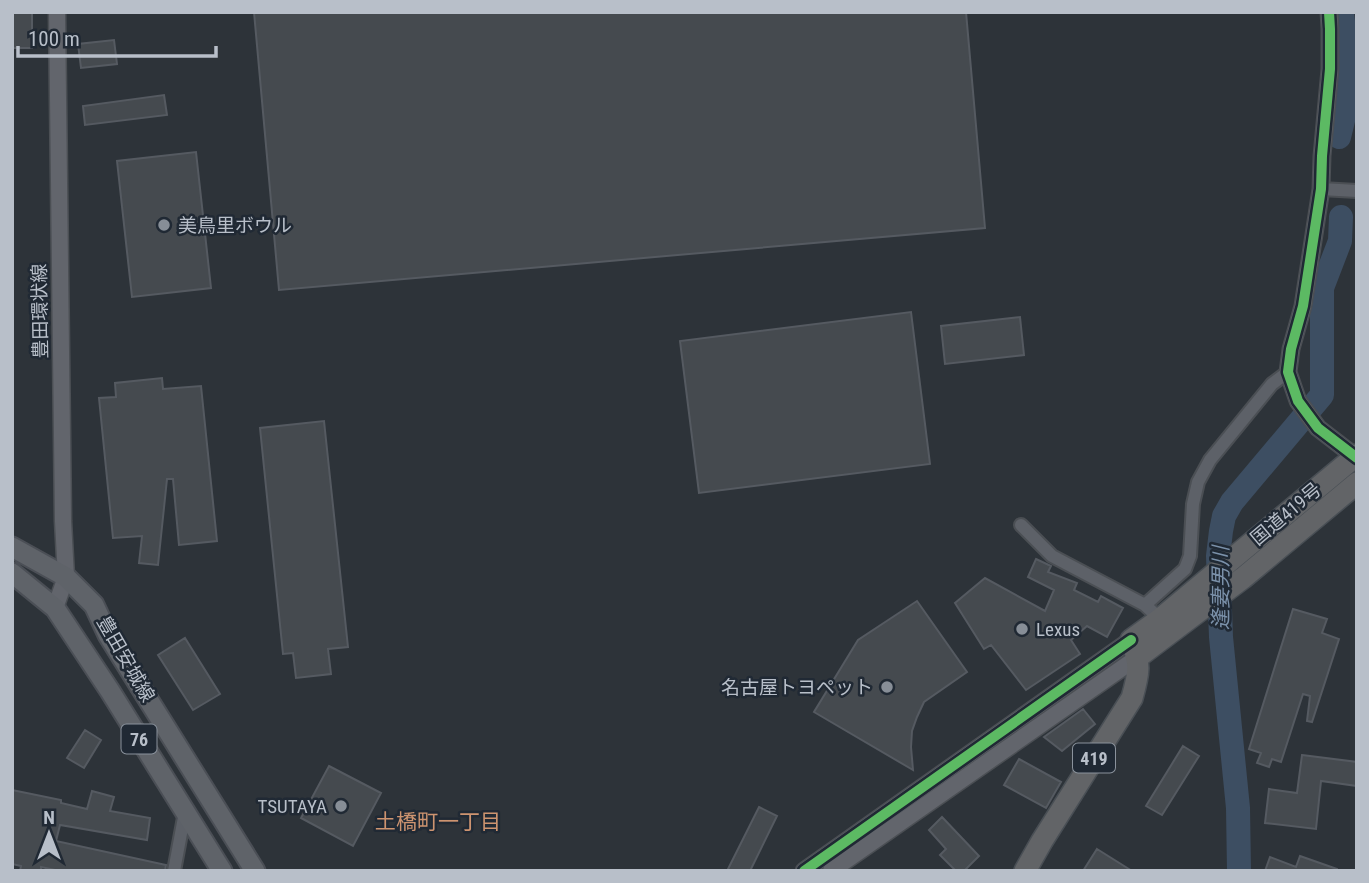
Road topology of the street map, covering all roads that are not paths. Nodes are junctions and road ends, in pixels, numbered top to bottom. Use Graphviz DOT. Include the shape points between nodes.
graph roads {
  1 [pos="57,12"];
  2 [pos="1329,12"];
  3 [pos="1321,189"];
  4 [pos="1357,191"];
  5 [pos="1290,378"];
  6 [pos="1356,457"];
  7 [pos="1357,483"];
  8 [pos="1021,525"];
  9 [pos="12,547"];
  10 [pos="12,573"];
  11 [pos="66,577"];
  12 [pos="55,608"];
  13 [pos="1153,612"];
  14 [pos="1134,649"];
  15 [pos="184,812"];
  16 [pos="174,871"];
  17 [pos="222,871"];
  18 [pos="255,871"];
  19 [pos="804,871"];
  20 [pos="831,871"];
  21 [pos="1025,871"];
  1 -- 11 [label="street, 豊田環状線"];
  2 -- 3 [label="street"];
  3 -- 4 [label="street"];
  3 -- 5 [label="street" via="1303,306 1290,349"];
  5 -- 6 [label="street" via="1298,401 1318,428"];
  5 -- 13 [label="street" via="1272,384 1210,460 1198,481 1193,504 1190,556"];
  6 -- 13 [label="highway, 国道419号" via="1200,586"];
  7 -- 14 [label="highway, 国道419号" via="1204,608"];
  8 -- 13 [label="street" via="1052,556"];
  9 -- 11 [label="main road, 豊田安城線 / 76"];
  10 -- 12 [label="main road, 豊田安城線 / 76"];
  11 -- 12 [label="street, 豊田環状線"];
  11 -- 18 [label="main road, 豊田安城線 / 76" via="94,605 108,635"];
  12 -- 15 [label="main road, 豊田安城線 / 76"];
  13 -- 14 [label="highway, 国道419号"];
  14 -- 19 [label="street"];
  14 -- 20 [label="street"];
  14 -- 21 [label="highway, 419" via="1138,677 1132,698"];
  15 -- 16 [label="street"];
  15 -- 17 [label="main road, 豊田安城線 / 76"];
}
